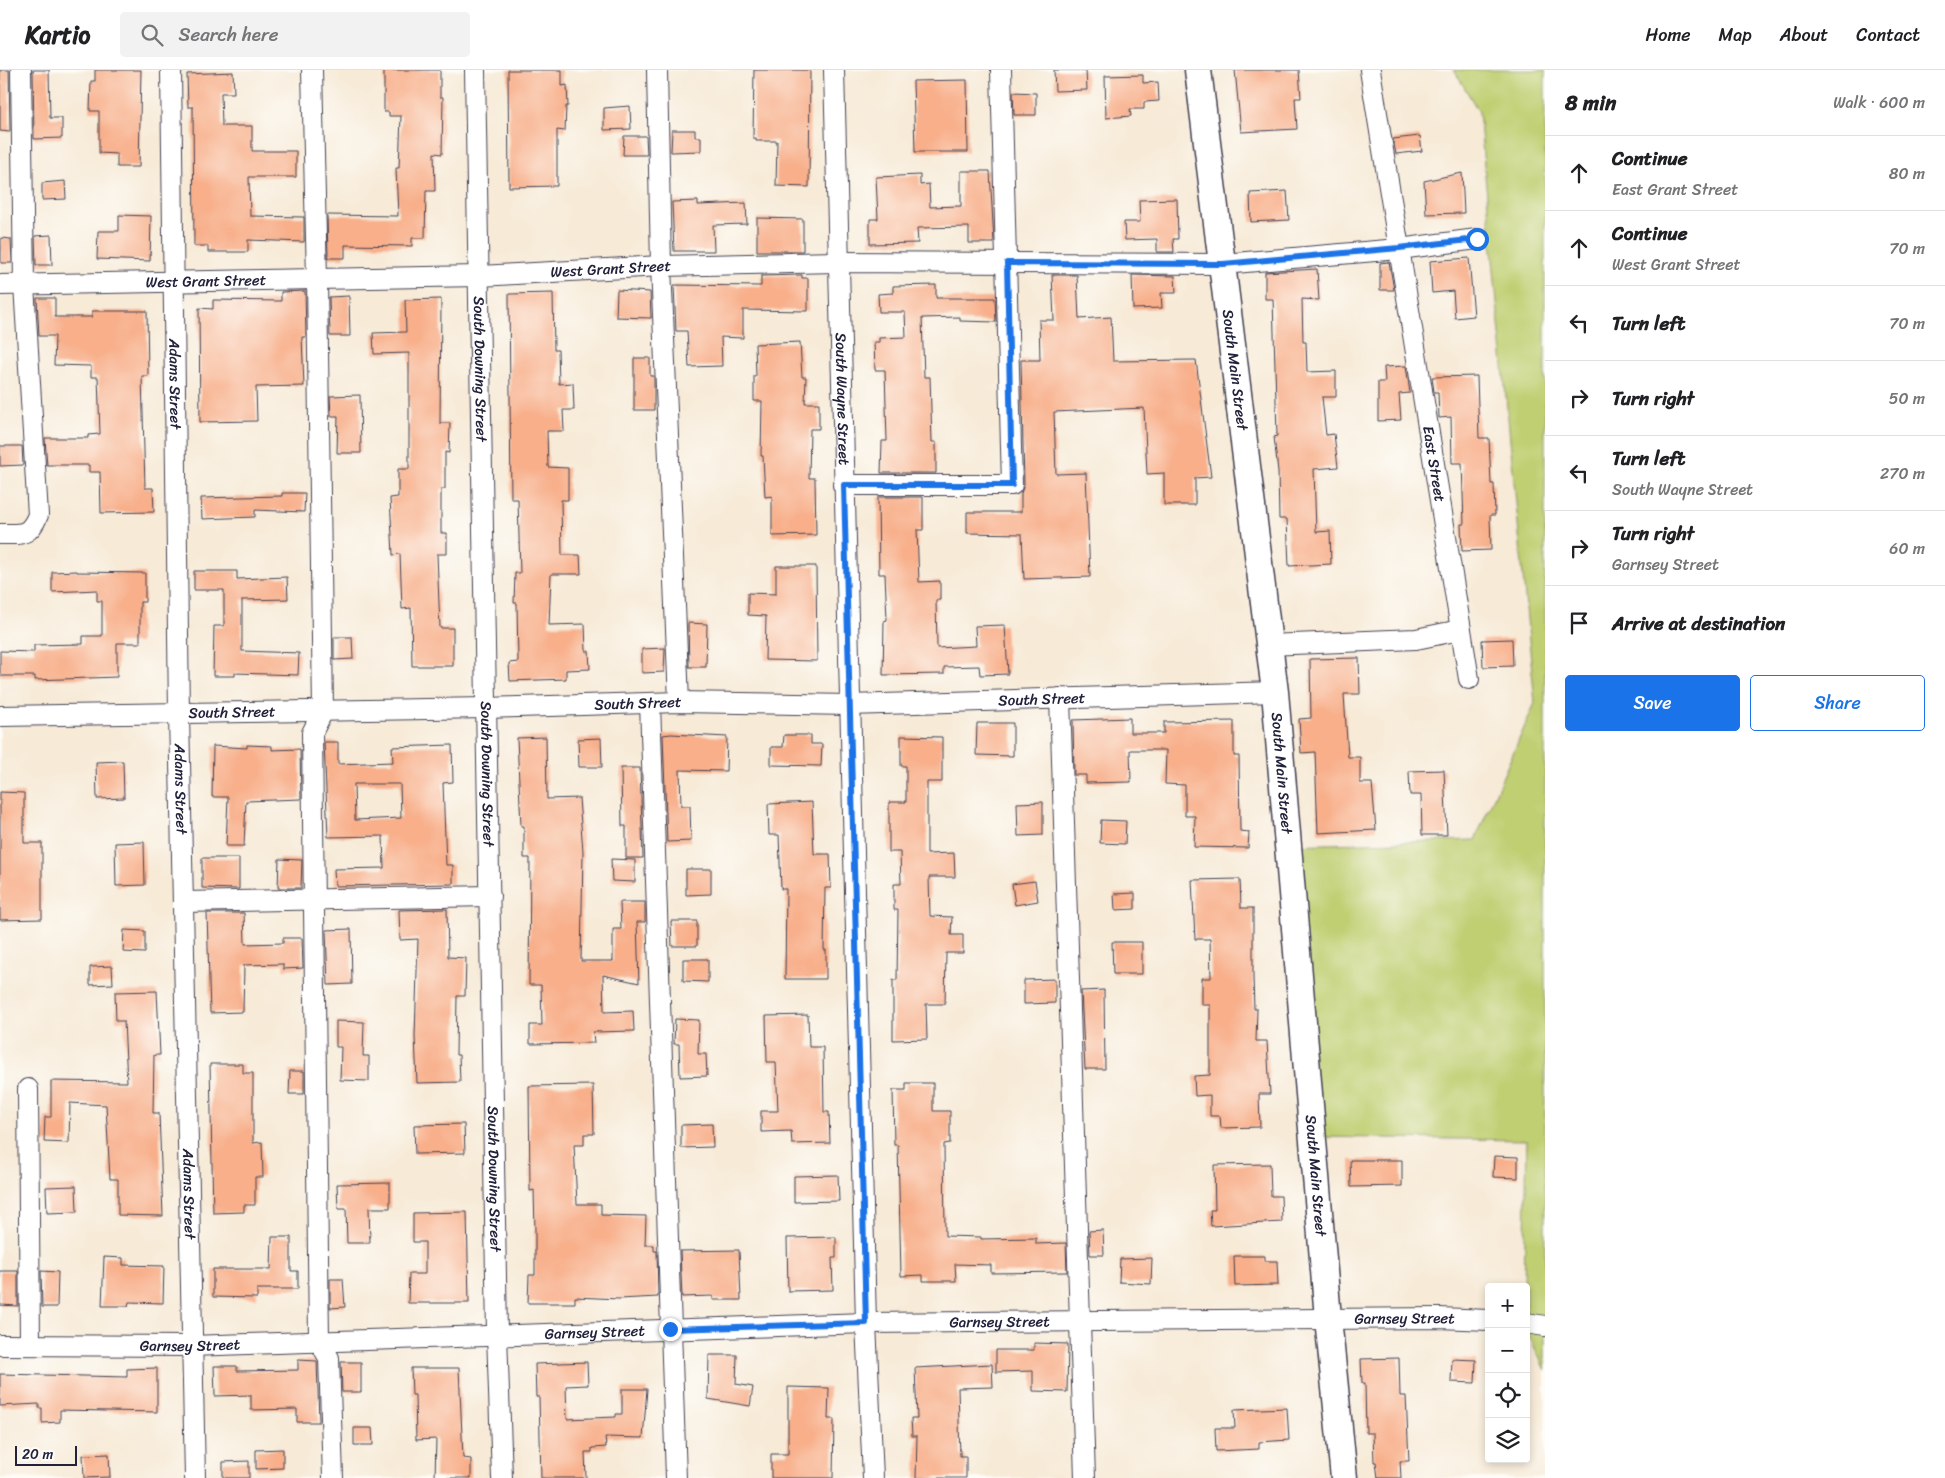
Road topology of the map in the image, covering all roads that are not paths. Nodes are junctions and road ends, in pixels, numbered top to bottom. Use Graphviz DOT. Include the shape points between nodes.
graph roads {
  1 [pos="21,70"];
  2 [pos="171,70"];
  3 [pos="312,70"];
  4 [pos="475,70"];
  5 [pos="657,70"];
  6 [pos="834,70"];
  7 [pos="1001,70"];
  8 [pos="1198,70"];
  9 [pos="1370,70"];
  10 [pos="1477,239"];
  11 [pos="1399,248"];
  12 [pos="838,262"];
  13 [pos="1007,263"];
  14 [pos="1223,264"];
  15 [pos="662,266"];
  16 [pos="480,276"];
  17 [pos="317,279"];
  18 [pos="173,282"];
  19 [pos="0,285"];
  20 [pos="24,285"];
  21 [pos="844,485"];
  22 [pos="0,534"];
  23 [pos="1460,630"];
  24 [pos="1268,645"];
  25 [pos="1469,678"];
  26 [pos="1275,692"];
  27 [pos="1060,698"];
  28 [pos="679,702"];
  29 [pos="650,703"];
  30 [pos="849,705"];
  31 [pos="487,708"];
  32 [pos="323,711"];
  33 [pos="179,714"];
  34 [pos="0,716"];
  35 [pos="490,896"];
  36 [pos="314,900"];
  37 [pos="183,902"];
  38 [pos="28,1089"];
  39 [pos="1328,1318"];
  40 [pos="1485,1320"];
  41 [pos="1080,1322"];
  42 [pos="866,1323"];
  43 [pos="1530,1324"];
  44 [pos="1545,1326"];
  45 [pos="670,1329"];
  46 [pos="497,1334"];
  47 [pos="319,1341"];
  48 [pos="0,1345"];
  49 [pos="30,1345"];
  50 [pos="192,1346"];
  51 [pos="195,1478"];
  52 [pos="333,1478"];
  53 [pos="502,1478"];
  54 [pos="676,1478"];
  55 [pos="873,1478"];
  56 [pos="1085,1478"];
  57 [pos="1344,1478"];
  1 -- 20 [label="street"];
  2 -- 18 [label="street, Adams Street"];
  3 -- 17 [label="street"];
  4 -- 16 [label="street, South Downing Street"];
  5 -- 15 [label="street"];
  6 -- 12 [label="street, South Wayne Street"];
  7 -- 13 [label="street"];
  8 -- 14 [label="main road, South Main Street"];
  9 -- 11 [label="street, East Street"];
  10 -- 11 [label="street, West Grant Street"];
  11 -- 14 [label="street, West Grant Street"];
  11 -- 23 [label="street, East Street"];
  12 -- 13 [label="street, West Grant Street"];
  12 -- 15 [label="street, West Grant Street"];
  12 -- 21 [label="street, South Wayne Street"];
  13 -- 14 [label="street, West Grant Street"];
  13 -- 21 [label="street" via="1012,485"];
  14 -- 24 [label="main road, South Main Street"];
  15 -- 16 [label="street, West Grant Street"];
  15 -- 28 [label="street"];
  16 -- 17 [label="street, West Grant Street"];
  16 -- 31 [label="street, South Downing Street"];
  17 -- 18 [label="street, West Grant Street"];
  17 -- 32 [label="street"];
  18 -- 20 [label="street, West Grant Street"];
  18 -- 33 [label="street, Adams Street"];
  19 -- 20 [label="street, West Grant Street"];
  20 -- 22 [label="street" via="38,515 33,527 25,534"];
  21 -- 30 [label="street, South Wayne Street"];
  23 -- 24 [label="street" via="1416,639"];
  23 -- 25 [label="street, East Street"];
  24 -- 26 [label="main road, South Main Street"];
  26 -- 27 [label="street, South Street"];
  26 -- 39 [label="main road, South Main Street"];
  27 -- 30 [label="street, South Street"];
  27 -- 41 [label="street"];
  28 -- 29 [label="street, South Street"];
  28 -- 30 [label="street, South Street"];
  29 -- 31 [label="street, South Street"];
  29 -- 45 [label="street"];
  30 -- 42 [label="street, South Wayne Street"];
  31 -- 32 [label="street, South Street"];
  31 -- 35 [label="street, South Downing Street"];
  32 -- 33 [label="street, South Street"];
  32 -- 36 [label="street" via="312,733"];
  33 -- 34 [label="street, South Street"];
  33 -- 37 [label="street, Adams Street"];
  35 -- 36 [label="street"];
  35 -- 46 [label="street, South Downing Street"];
  36 -- 37 [label="street"];
  36 -- 47 [label="street"];
  37 -- 50 [label="street, Adams Street"];
  38 -- 49 [label="street"];
  39 -- 40 [label="street, Garnsey Street"];
  39 -- 41 [label="street, Garnsey Street"];
  39 -- 57 [label="main road, South Main Street"];
  41 -- 42 [label="street, Garnsey Street"];
  41 -- 56 [label="street"];
  42 -- 45 [label="street, Garnsey Street"];
  42 -- 55 [label="street, South Wayne Street"];
  43 -- 44 [label="street"];
  45 -- 46 [label="street, Garnsey Street"];
  45 -- 54 [label="street"];
  46 -- 47 [label="street, Garnsey Street"];
  46 -- 53 [label="street, South Downing Street"];
  47 -- 50 [label="street, Garnsey Street"];
  47 -- 52 [label="street" via="329,1358"];
  48 -- 49 [label="street, Garnsey Street"];
  49 -- 50 [label="street, Garnsey Street"];
  50 -- 51 [label="street, Adams Street"];
}
